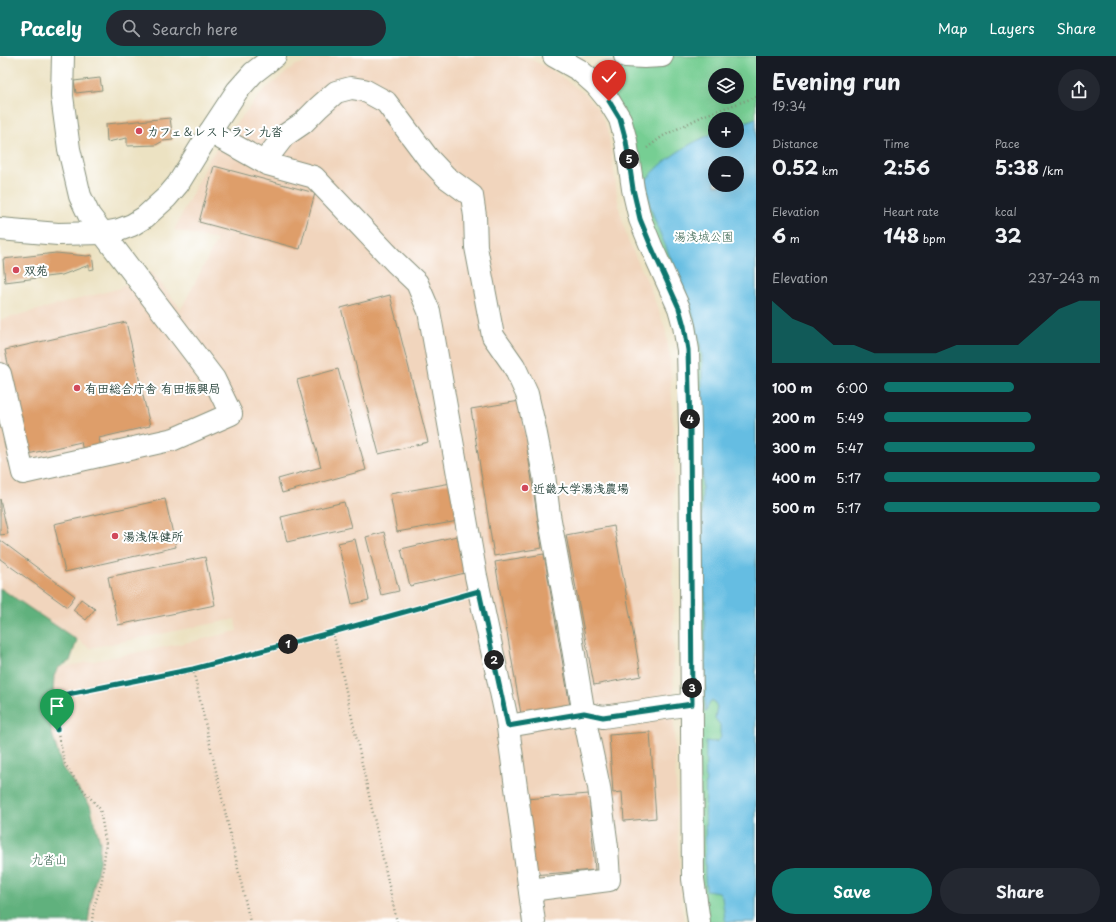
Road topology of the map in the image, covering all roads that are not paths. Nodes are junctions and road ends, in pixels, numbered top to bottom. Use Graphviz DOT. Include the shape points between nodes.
graph roads {
  1 [pos="63,56"];
  2 [pos="257,56"];
  3 [pos="275,56"];
  4 [pos="554,56"];
  5 [pos="625,56"];
  6 [pos="662,56"];
  7 [pos="237,91"];
  8 [pos="210,132"];
  9 [pos="264,162"];
  10 [pos="0,230"];
  11 [pos="103,233"];
  12 [pos="0,374"];
  13 [pos="692,704"];
  14 [pos="584,713"];
  15 [pos="508,726"];
  16 [pos="530,890"];
  17 [pos="534,922"];
  18 [pos="699,922"];
  1 -- 11 [label="street" via="62,96 75,176 80,196 89,215"];
  2 -- 7 [label="street"];
  3 -- 7 [label="street" via="253,73"];
  4 -- 13 [label="street" via="579,70 596,85 620,119 640,219 679,308 684,326 688,350 691,436"];
  5 -- 6 [label="street"];
  7 -- 8 [label="street"];
  8 -- 9 [label="street"];
  8 -- 11 [label="street" via="178,184 145,218 119,230"];
  9 -- 14 [label="street" via="284,136 303,123 336,92 351,88 364,90 386,102 446,178 472,196 476,247 493,336 514,366 527,394 544,475"];
  9 -- 15 [label="street" via="314,177 417,283 429,311 479,591"];
  10 -- 11 [label="street" via="58,234"];
  11 -- 12 [label="street" via="214,379 230,414 174,439 23,473"];
  13 -- 14 [label="street" via="603,717"];
  13 -- 18 [label="street" via="693,879"];
  14 -- 15 [label="street"];
  14 -- 16 [label="street" via="599,787 609,880"];
  15 -- 16 [label="street"];
  16 -- 17 [label="street"];
}
